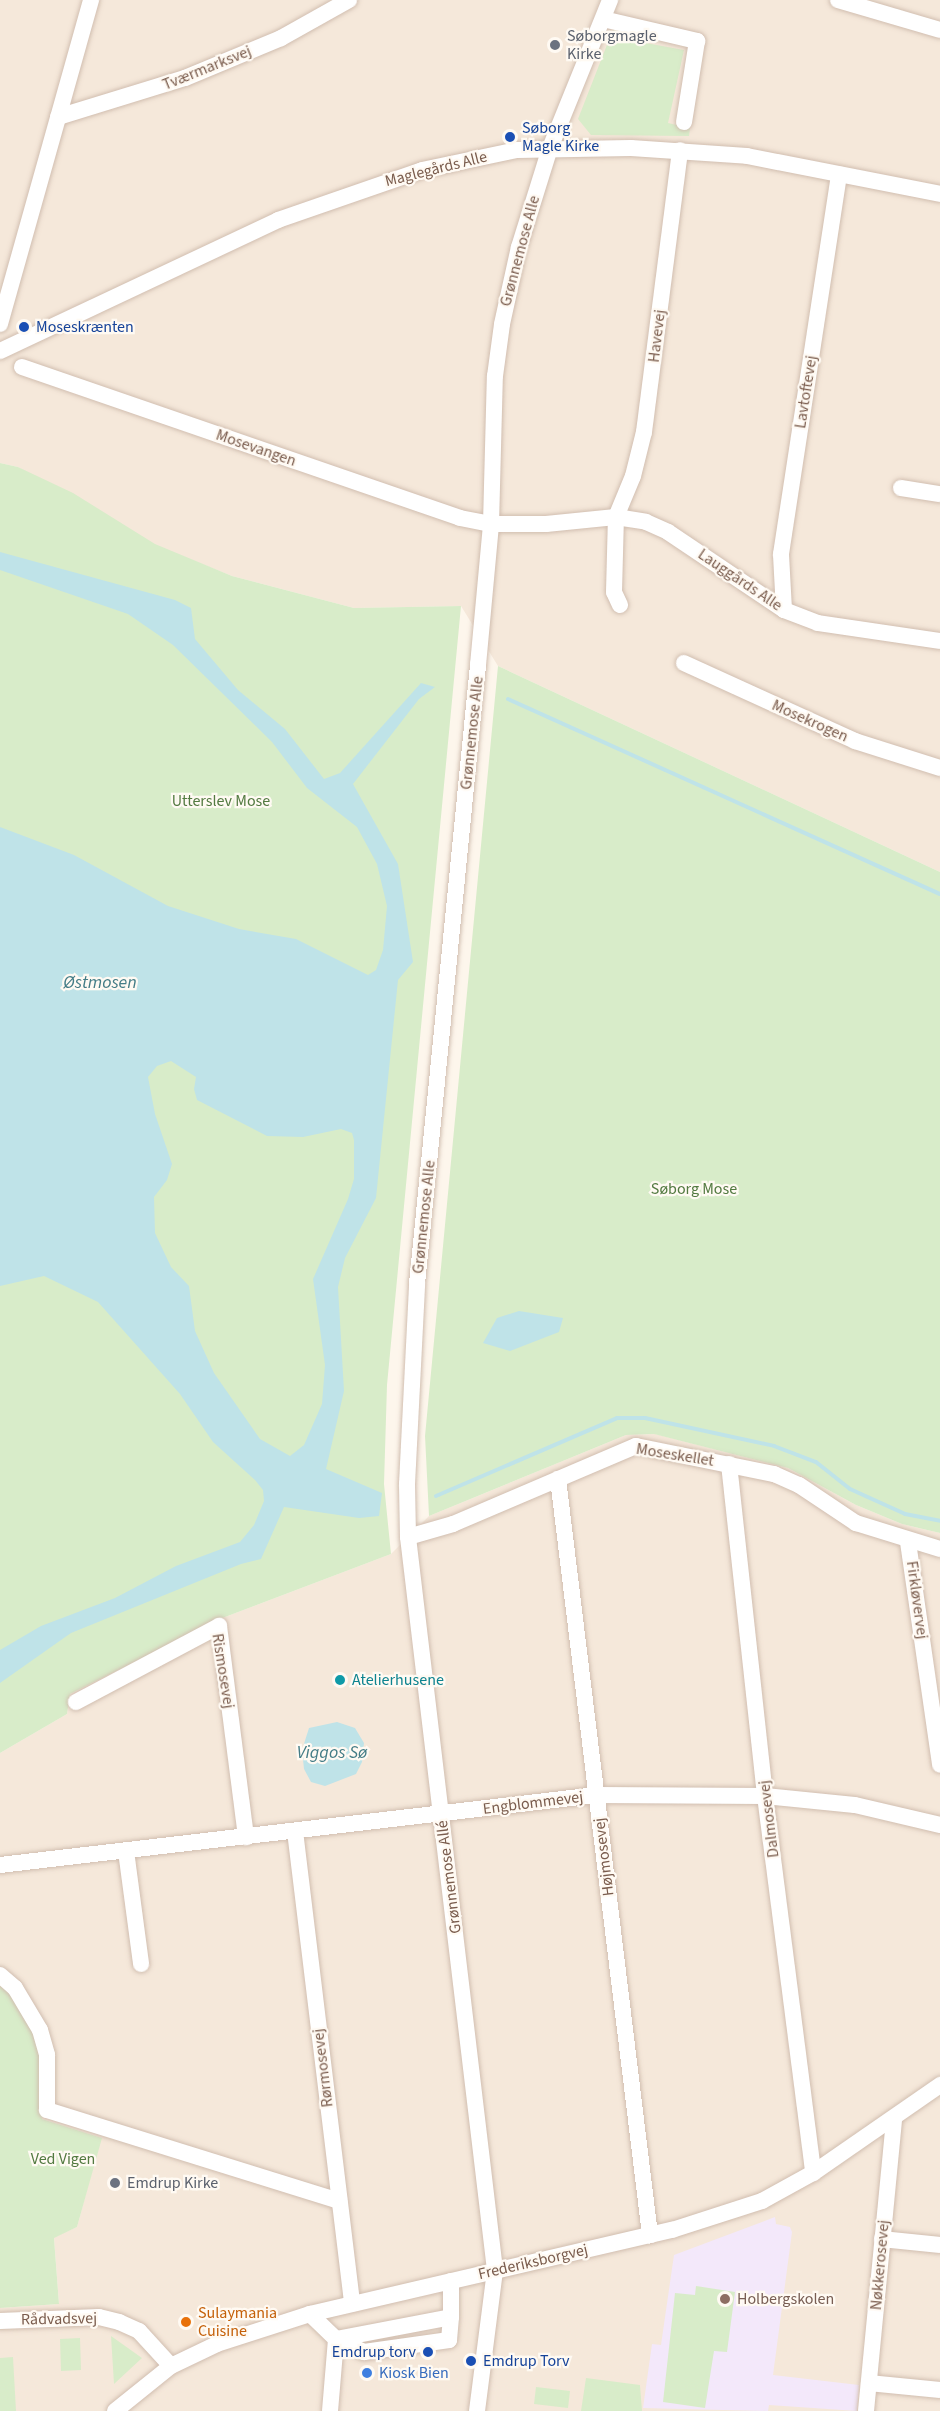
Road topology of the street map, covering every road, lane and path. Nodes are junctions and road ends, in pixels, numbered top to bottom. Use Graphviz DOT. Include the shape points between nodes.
graph roads {
  1 [pos="91,0"];
  2 [pos="349,0"];
  3 [pos="610,0"];
  4 [pos="838,0"];
  5 [pos="603,19"];
  6 [pos="940,30"];
  7 [pos="58,117"];
  8 [pos="684,122"];
  9 [pos="550,148"];
  10 [pos="680,150"];
  11 [pos="839,174"];
  12 [pos="940,194"];
  13 [pos="0,324"];
  14 [pos="0,351"];
  15 [pos="22,367"];
  16 [pos="901,488"];
  17 [pos="940,494"];
  18 [pos="616,517"];
  19 [pos="490,524"];
  20 [pos="620,605"];
  21 [pos="784,610"];
  22 [pos="940,641"];
  23 [pos="684,663"];
  24 [pos="940,768"];
  25 [pos="729,1464"];
  26 [pos="558,1479"];
  27 [pos="406,1484"];
  28 [pos="408,1537"];
  29 [pos="908,1542"];
  30 [pos="940,1549"];
  31 [pos="76,1702"];
  32 [pos="940,1765"];
  33 [pos="597,1795"];
  34 [pos="765,1796"];
  35 [pos="441,1814"];
  36 [pos="940,1825"];
  37 [pos="295,1831"];
  38 [pos="246,1837"];
  39 [pos="126,1851"];
  40 [pos="0,1865"];
  41 [pos="141,1964"];
  42 [pos="0,1975"];
  43 [pos="940,2085"];
  44 [pos="894,2120"];
  45 [pos="813,2174"];
  46 [pos="339,2201"];
  47 [pos="650,2235"];
  48 [pos="882,2239"];
  49 [pos="940,2245"];
  50 [pos="495,2270"];
  51 [pos="451,2282"];
  52 [pos="352,2304"];
  53 [pos="310,2314"];
  54 [pos="0,2321"];
  55 [pos="336,2338"];
  56 [pos="171,2366"];
  57 [pos="868,2383"];
  58 [pos="940,2390"];
  59 [pos="115,2411"];
  60 [pos="330,2411"];
  61 [pos="477,2411"];
  62 [pos="866,2411"];
  1 -- 7 [label="street"];
  2 -- 7 [label="street, Tværmarksvej" via="281,38 185,78"];
  3 -- 5 [label="street, Grønnemose Alle"];
  4 -- 6 [label="street"];
  5 -- 8 [label="street" via="698,41"];
  5 -- 9 [label="street, Grønnemose Alle"];
  7 -- 13 [label="street"];
  9 -- 10 [label="street, Maglegårds Alle"];
  9 -- 14 [label="street, Maglegårds Alle" via="517,150 422,170 350,192 278,220"];
  9 -- 19 [label="street, Grønnemose Alle" via="519,247 502,324 493,409"];
  10 -- 11 [label="street, Maglegårds Alle" via="747,156"];
  10 -- 18 [label="street, Havevej" via="644,432 633,476"];
  11 -- 12 [label="street, Maglegårds Alle"];
  11 -- 21 [label="street, Lavtoftevej" via="781,554"];
  15 -- 19 [label="street, Mosevangen" via="460,518"];
  16 -- 17 [label="street"];
  18 -- 19 [label="street, Lauggårds Alle" via="546,524"];
  18 -- 20 [label="street" via="614,592"];
  18 -- 21 [label="street, Lauggårds Alle" via="646,522 668,532"];
  19 -- 27 [label="street, Grønnemose Alle" via="417,1284"];
  21 -- 22 [label="street, Lauggårds Alle" via="818,623"];
  23 -- 24 [label="street, Mosekrogen" via="855,741"];
  25 -- 26 [label="street, Moseskellet" via="636,1446"];
  25 -- 29 [label="street, Moseskellet" via="774,1474 799,1485 856,1523"];
  25 -- 34 [label="street, Dalmosevej"];
  26 -- 28 [label="street, Moseskellet" via="453,1524"];
  26 -- 33 [label="street, Højmosevej"];
  27 -- 28 [label="street, Grønnemose Allé"];
  28 -- 35 [label="street, Grønnemose Allé"];
  29 -- 30 [label="street, Moseskellet"];
  29 -- 32 [label="street, Firkløvervej"];
  31 -- 38 [label="street, Rismosevej" via="219,1626"];
  33 -- 34 [label="street, Engblommevej"];
  33 -- 35 [label="street, Engblommevej"];
  33 -- 47 [label="street, Højmosevej"];
  34 -- 36 [label="street, Engblommevej" via="855,1805"];
  34 -- 45 [label="street, Dalmosevej"];
  35 -- 37 [label="street, Engblommevej"];
  35 -- 50 [label="street, Grønnemose Allé"];
  37 -- 38 [label="street, Engblommevej"];
  37 -- 46 [label="street, Rørmosevej"];
  38 -- 39 [label="street, Engblommevej"];
  39 -- 40 [label="street, Engblommevej"];
  39 -- 41 [label="street"];
  42 -- 46 [label="street" via="15,1988 40,2030 49,2073 47,2110"];
  43 -- 44 [label="street, Frederiksborgvej"];
  44 -- 45 [label="street, Frederiksborgvej"];
  44 -- 48 [label="street, Nøkkerosevej"];
  45 -- 47 [label="street, Frederiksborgvej" via="724,2216"];
  46 -- 52 [label="street, Rørmosevej"];
  47 -- 50 [label="street, Frederiksborgvej"];
  48 -- 49 [label="street"];
  48 -- 57 [label="street, Nøkkerosevej"];
  50 -- 51 [label="street, Frederiksborgvej"];
  50 -- 61 [label="street, Grønnemose Allé"];
  51 -- 52 [label="street, Frederiksborgvej"];
  51 -- 55 [label="street" via="449,2340 364,2352"];
  52 -- 53 [label="street, Frederiksborgvej"];
  53 -- 55 [label="street"];
  53 -- 56 [label="street, Frederiksborgvej" via="217,2344"];
  54 -- 56 [label="street, Rådvadsvej" via="99,2317 119,2322 152,2343"];
  55 -- 60 [label="street"];
  56 -- 59 [label="street, Frederiksborgvej"];
  57 -- 58 [label="street"];
  57 -- 62 [label="street, Nøkkerosevej"];
}
